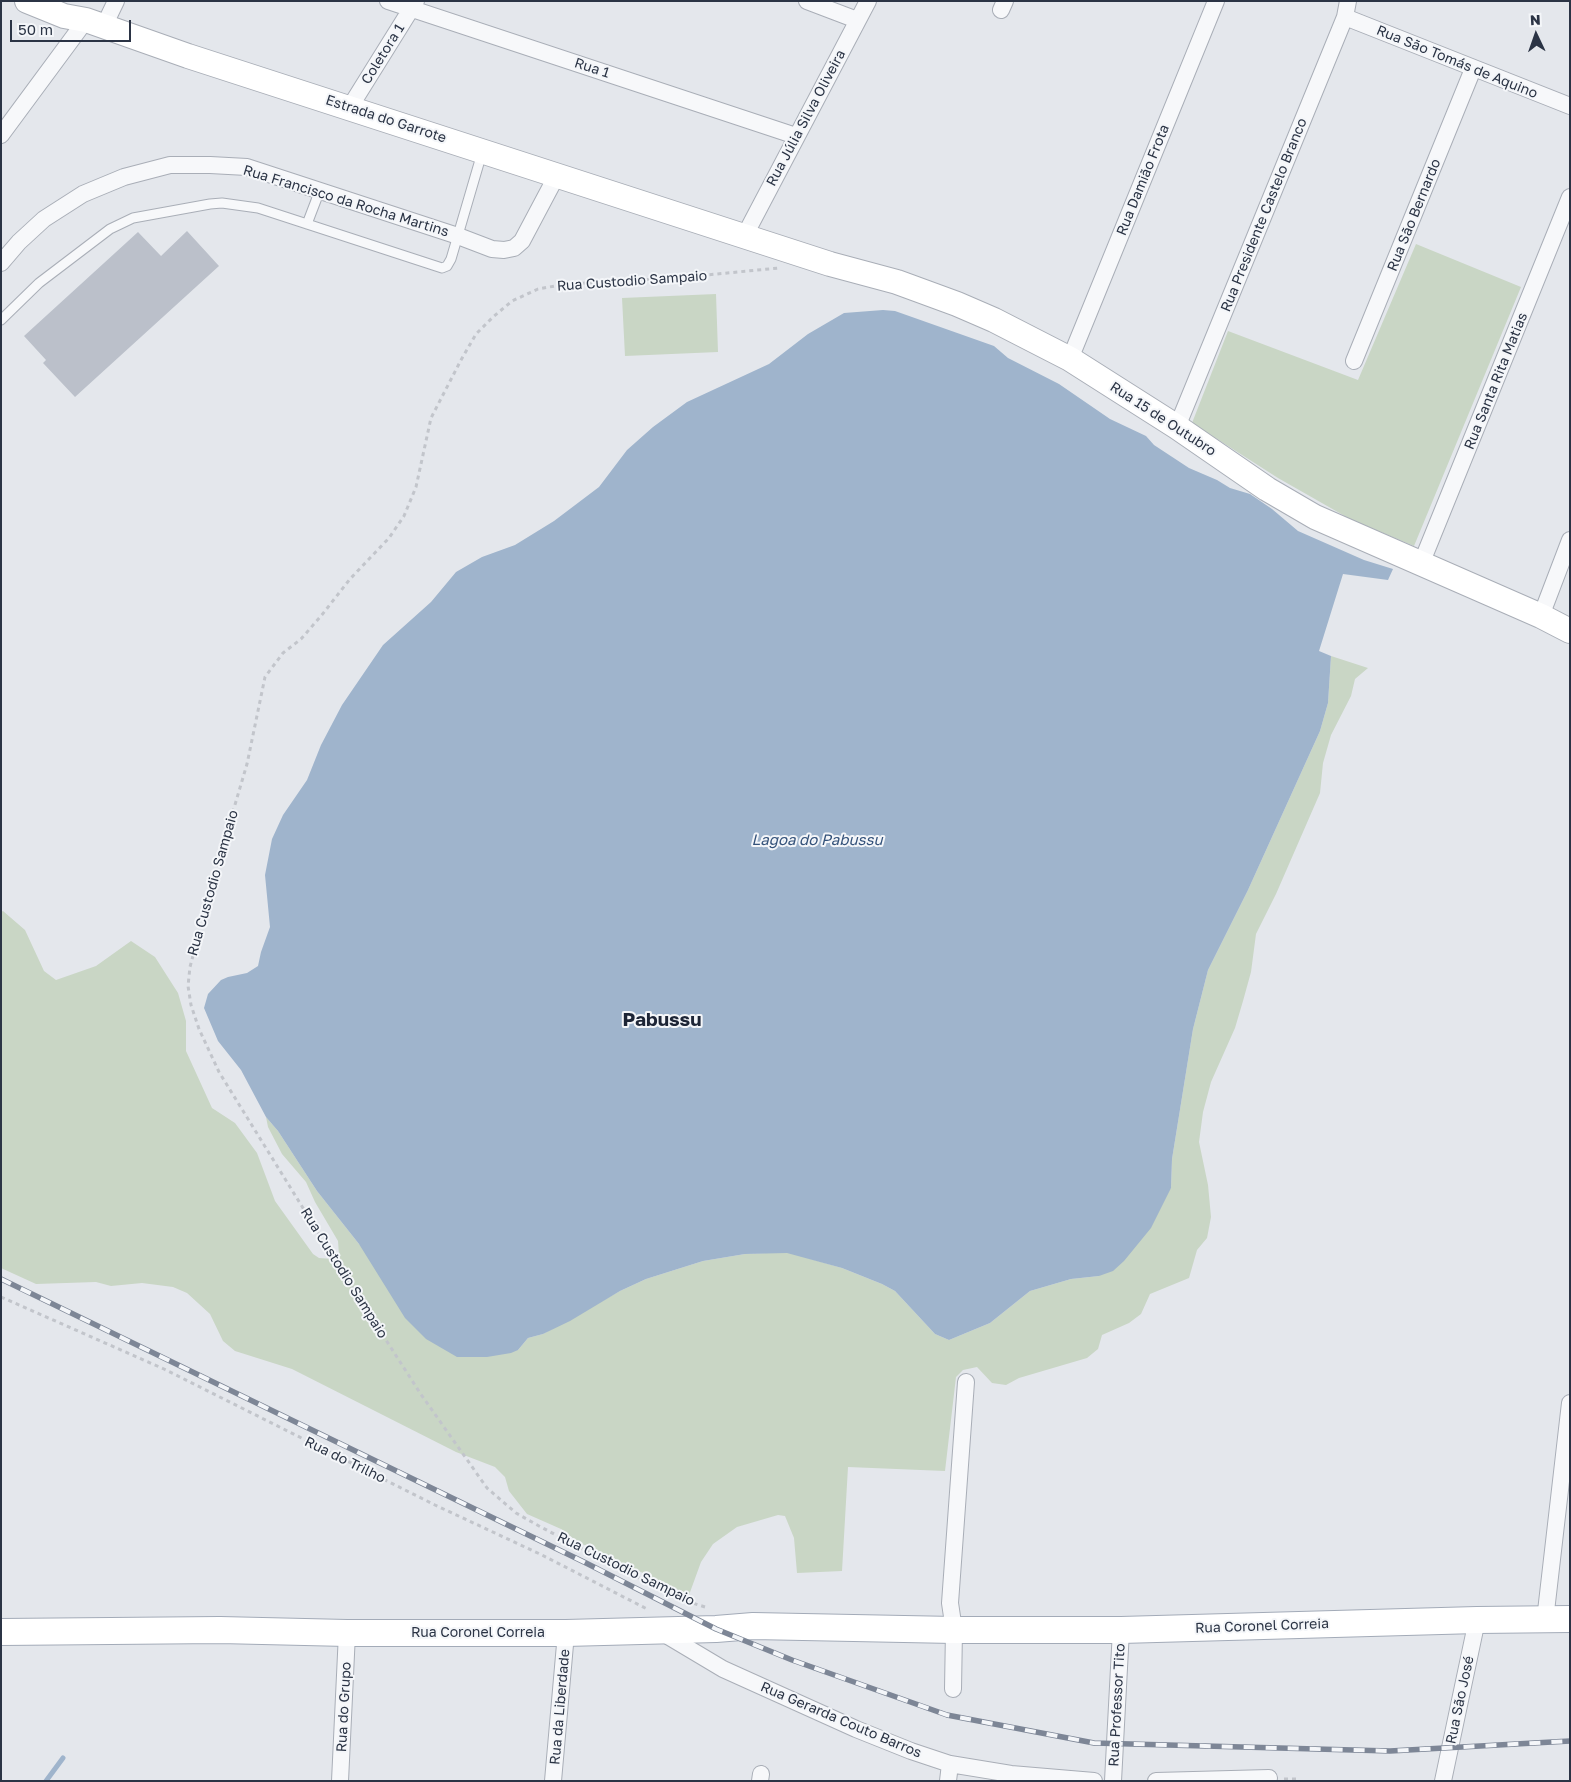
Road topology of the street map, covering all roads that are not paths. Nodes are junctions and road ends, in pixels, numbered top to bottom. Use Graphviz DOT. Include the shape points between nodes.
graph roads {
  1 [pos="27,1"];
  2 [pos="116,1"];
  3 [pos="388,1"];
  4 [pos="808,1"];
  5 [pos="868,1"];
  6 [pos="1216,1"];
  7 [pos="414,5"];
  8 [pos="1346,9"];
  9 [pos="857,20"];
  10 [pos="95,23"];
  11 [pos="1473,69"];
  12 [pos="1570,106"];
  13 [pos="350,107"];
  14 [pos="1,135"];
  15 [pos="796,136"];
  16 [pos="483,151"];
  17 [pos="557,175"];
  18 [pos="320,190"];
  19 [pos="1570,197"];
  20 [pos="307,224"];
  21 [pos="745,235"];
  22 [pos="458,236"];
  23 [pos="1,263"];
  24 [pos="1,320"];
  25 [pos="1070,359"];
  26 [pos="1354,361"];
  27 [pos="1177,426"];
  28 [pos="1570,540"];
  29 [pos="1421,564"];
  30 [pos="1541,616"];
  31 [pos="1570,631"];
  32 [pos="966,1382"];
  33 [pos="1570,1403"];
  34 [pos="1477,1620"];
  35 [pos="1557,1620"];
  36 [pos="656,1621"];
  37 [pos="954,1630"];
  38 [pos="1121,1630"];
  39 [pos="1,1632"];
  40 [pos="347,1633"];
  41 [pos="566,1633"];
  42 [pos="954,1688"];
  43 [pos="950,1764"];
  44 [pos="1269,1778"];
  45 [pos="340,1781"];
  46 [pos="553,1781"];
  47 [pos="948,1781"];
  48 [pos="1094,1781"];
  49 [pos="1113,1781"];
  50 [pos="1156,1781"];
  51 [pos="1443,1781"];
  1 -- 10 [label="main road, Estrada do Garrote" via="64,16"];
  2 -- 10 [label="street"];
  3 -- 7 [label="street, Rua 1"];
  4 -- 9 [label="street"];
  5 -- 9 [label="street, Rua Júlia Silva Oliveira"];
  6 -- 25 [label="street, Rua Damião Frota"];
  7 -- 13 [label="street, Coletora 1"];
  7 -- 15 [label="street, Rua 1"];
  8 -- 11 [label="street, Rua São Tomás de Aquino"];
  8 -- 27 [label="street, Rua Presidente Castelo Branco"];
  9 -- 15 [label="street, Rua Júlia Silva Oliveira"];
  10 -- 13 [label="main road, Estrada do Garrote"];
  10 -- 14 [label="street"];
  11 -- 12 [label="street, Rua São Tomás de Aquino"];
  11 -- 26 [label="street, Rua São Bernardo"];
  13 -- 16 [label="main road, Estrada do Garrote"];
  15 -- 21 [label="street, Rua Júlia Silva Oliveira"];
  16 -- 17 [label="main road, Estrada do Garrote"];
  16 -- 22 [label="lane"];
  17 -- 21 [label="main road, Estrada do Garrote"];
  17 -- 22 [label="street, Rua Francisco da Rocha Martins" via="522,241 514,248 492,249"];
  18 -- 20 [label="lane"];
  18 -- 22 [label="street, Rua Francisco da Rocha Martins"];
  18 -- 23 [label="street, Rua Francisco da Rocha Martins" via="247,167 170,166 124,176 83,194 44,219 18,242"];
  19 -- 29 [label="street, Rua Santa Rita Matias"];
  20 -- 22 [label="lane" via="442,268 451,260"];
  20 -- 24 [label="lane" via="258,208 222,203 133,218 110,228 39,283"];
  21 -- 25 [label="main road, Rua 15 de Outubro" via="958,304"];
  25 -- 27 [label="main road, Rua 15 de Outubro"];
  27 -- 29 [label="main road, Rua 15 de Outubro" via="1267,489 1315,517"];
  28 -- 30 [label="street"];
  29 -- 30 [label="main road, Rua 15 de Outubro"];
  30 -- 31 [label="main road, Rua 15 de Outubro"];
  32 -- 37 [label="street" via="950,1603"];
  33 -- 35 [label="street"];
  34 -- 35 [label="main road, Rua Coronel Correia"];
  34 -- 38 [label="main road, Rua Coronel Correia"];
  34 -- 51 [label="street, Rua São José"];
  36 -- 37 [label="main road, Rua Coronel Correia"];
  36 -- 41 [label="main road, Rua Coronel Correia"];
  36 -- 43 [label="street, Rua Gerarda Couto Barros" via="723,1669 856,1729"];
  37 -- 38 [label="main road, Rua Coronel Correia"];
  37 -- 42 [label="street"];
  38 -- 49 [label="street, Rua Professor Tito"];
  39 -- 40 [label="main road, Rua Coronel Correia" via="220,1630"];
  40 -- 41 [label="main road, Rua Coronel Correia"];
  40 -- 45 [label="street, Rua do Grupo"];
  41 -- 46 [label="street, Rua da Liberdade"];
  43 -- 47 [label="street"];
  43 -- 48 [label="street, Rua Gerarda Couto Barros" via="1011,1774"];
  44 -- 50 [label="street"];
}
